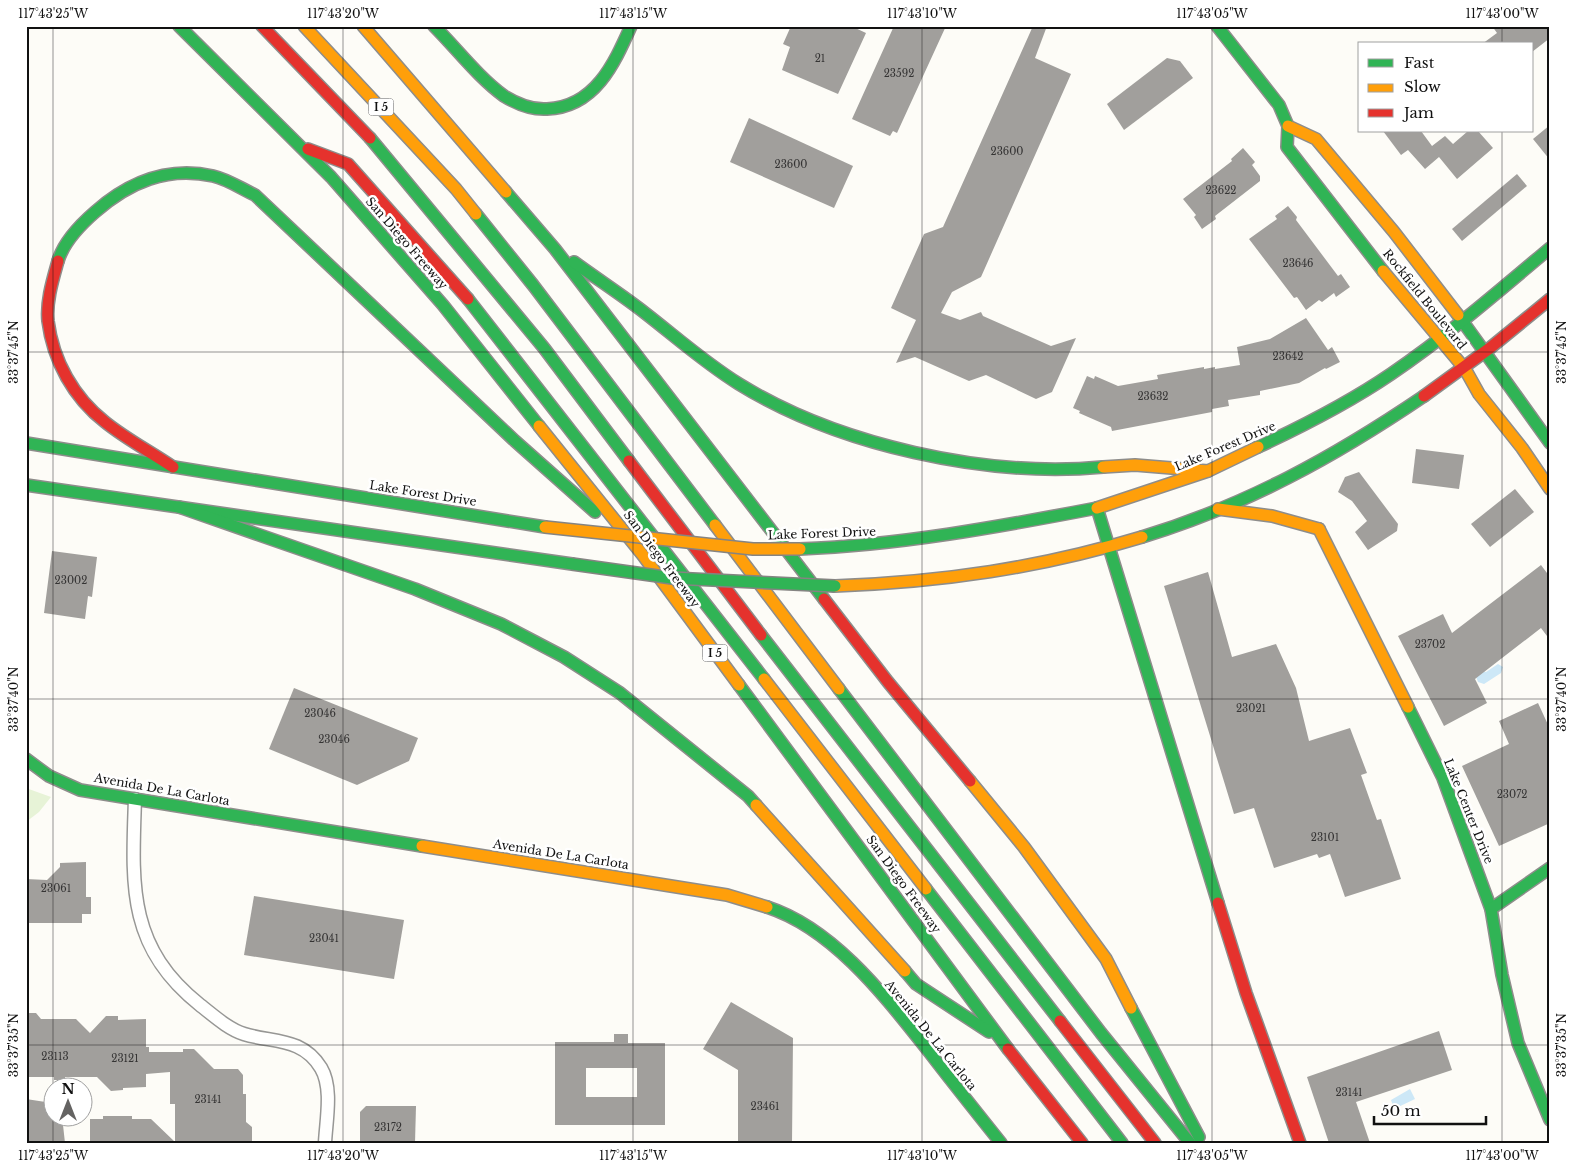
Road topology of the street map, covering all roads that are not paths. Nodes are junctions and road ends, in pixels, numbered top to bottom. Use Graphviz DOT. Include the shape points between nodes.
graph roads {
  1 [pos="170,26"];
  2 [pos="179,26"];
  3 [pos="262,26"];
  4 [pos="304,26"];
  5 [pos="363,26"];
  6 [pos="434,26"];
  7 [pos="631,26"];
  8 [pos="1217,26"];
  9 [pos="207,56"];
  10 [pos="1288,126"];
  11 [pos="302,147"];
  12 [pos="1550,248"];
  13 [pos="555,249"];
  14 [pos="1550,299"];
  15 [pos="1462,320"];
  16 [pos="1437,338"];
  17 [pos="1485,353"];
  18 [pos="1465,369"];
  19 [pos="26,443"];
  20 [pos="1550,443"];
  21 [pos="173,467"];
  22 [pos="1208,471"];
  23 [pos="26,484"];
  24 [pos="1550,488"];
  25 [pos="179,508"];
  26 [pos="1097,508"];
  27 [pos="1217,509"];
  28 [pos="1110,546"];
  29 [pos="642,554"];
  30 [pos="26,758"];
  31 [pos="135,800"];
  32 [pos="1550,868"];
  33 [pos="1491,910"];
  34 [pos="1002,1041"];
  35 [pos="1550,1120"];
  36 [pos="325,1143"];
  37 [pos="1001,1143"];
  38 [pos="1082,1143"];
  39 [pos="1122,1143"];
  40 [pos="1155,1143"];
  41 [pos="1190,1143"];
  42 [pos="1202,1143"];
  43 [pos="1300,1143"];
  1 -- 9 [label="main road"];
  2 -- 9 [label="main road, San Diego Freeway / I 5"];
  3 -- 40 [label="main road" via="375,143 544,348 810,700"];
  4 -- 41 [label="main road, I 5" via="456,189 1100,1033"];
  5 -- 13 [label="main road"];
  6 -- 7 [label="main road" via="505,96 525,106 547,110 575,103 593,92 608,73"];
  8 -- 10 [label="main road, Rockfield Boulevard" via="1279,106"];
  9 -- 11 [label="main road, San Diego Freeway / I 5"];
  10 -- 15 [label="main road, Rockfield Boulevard" via="1316,139"];
  10 -- 16 [label="main road, Rockfield Boulevard" via="1287,147"];
  11 -- 29 [label="main road, San Diego Freeway / I 5" via="443,306"];
  11 -- 39 [label="main road" via="348,164 464,294 590,452"];
  12 -- 15 [label="main road, Lake Forest Drive"];
  13 -- 22 [label="main road" via="736,382 843,431 922,454 989,465 1070,469 1125,465"];
  13 -- 42 [label="main road" via="882,674 1024,847 1106,959"];
  14 -- 17 [label="main road"];
  15 -- 16 [label="main road, Lake Forest Drive"];
  15 -- 17 [label="main road, Rockfield Boulevard"];
  16 -- 18 [label="main road, Rockfield Boulevard"];
  16 -- 22 [label="main road, Lake Forest Drive" via="1391,374 1298,429"];
  17 -- 18 [label="main road"];
  17 -- 20 [label="main road, Rockfield Boulevard"];
  18 -- 24 [label="main road, Rockfield Boulevard" via="1479,394"];
  18 -- 27 [label="main road" via="1339,451 1263,490"];
  19 -- 21 [label="main road, Lake Forest Drive"];
  21 -- 26 [label="main road, Lake Forest Drive, bridge" via="546,527 753,549 856,547 910,541"];
  21 -- 29 [label="main road" via="106,423 86,405 68,381 57,357 48,320 60,255 77,228 132,185 164,173 214,176 255,195 515,441"];
  22 -- 26 [label="main road, Lake Forest Drive"];
  23 -- 25 [label="main road"];
  25 -- 28 [label="main road, bridge" via="672,578 835,586 993,573"];
  25 -- 34 [label="main road" via="415,589 501,624 564,657 612,688 748,796 916,984"];
  26 -- 28 [label="main road"];
  27 -- 28 [label="main road"];
  27 -- 33 [label="main road, Lake Center Drive" via="1272,516 1319,529 1443,778"];
  28 -- 43 [label="main road" via="1246,992"];
  29 -- 34 [label="main road, San Diego Freeway / I 5"];
  30 -- 31 [label="main road, Avenida De La Carlota" via="49,776 80,790"];
  31 -- 36 [label="street" via="135,888 139,916 153,954 179,988 219,1020 244,1034 277,1039 310,1054 322,1069 327,1091"];
  31 -- 37 [label="main road, Avenida De La Carlota" via="646,880 727,895 775,910 832,945 884,996"];
  32 -- 33 [label="main road"];
  33 -- 35 [label="main road, Lake Center Drive" via="1518,1043"];
  34 -- 38 [label="main road, San Diego Freeway / I 5"];
}
